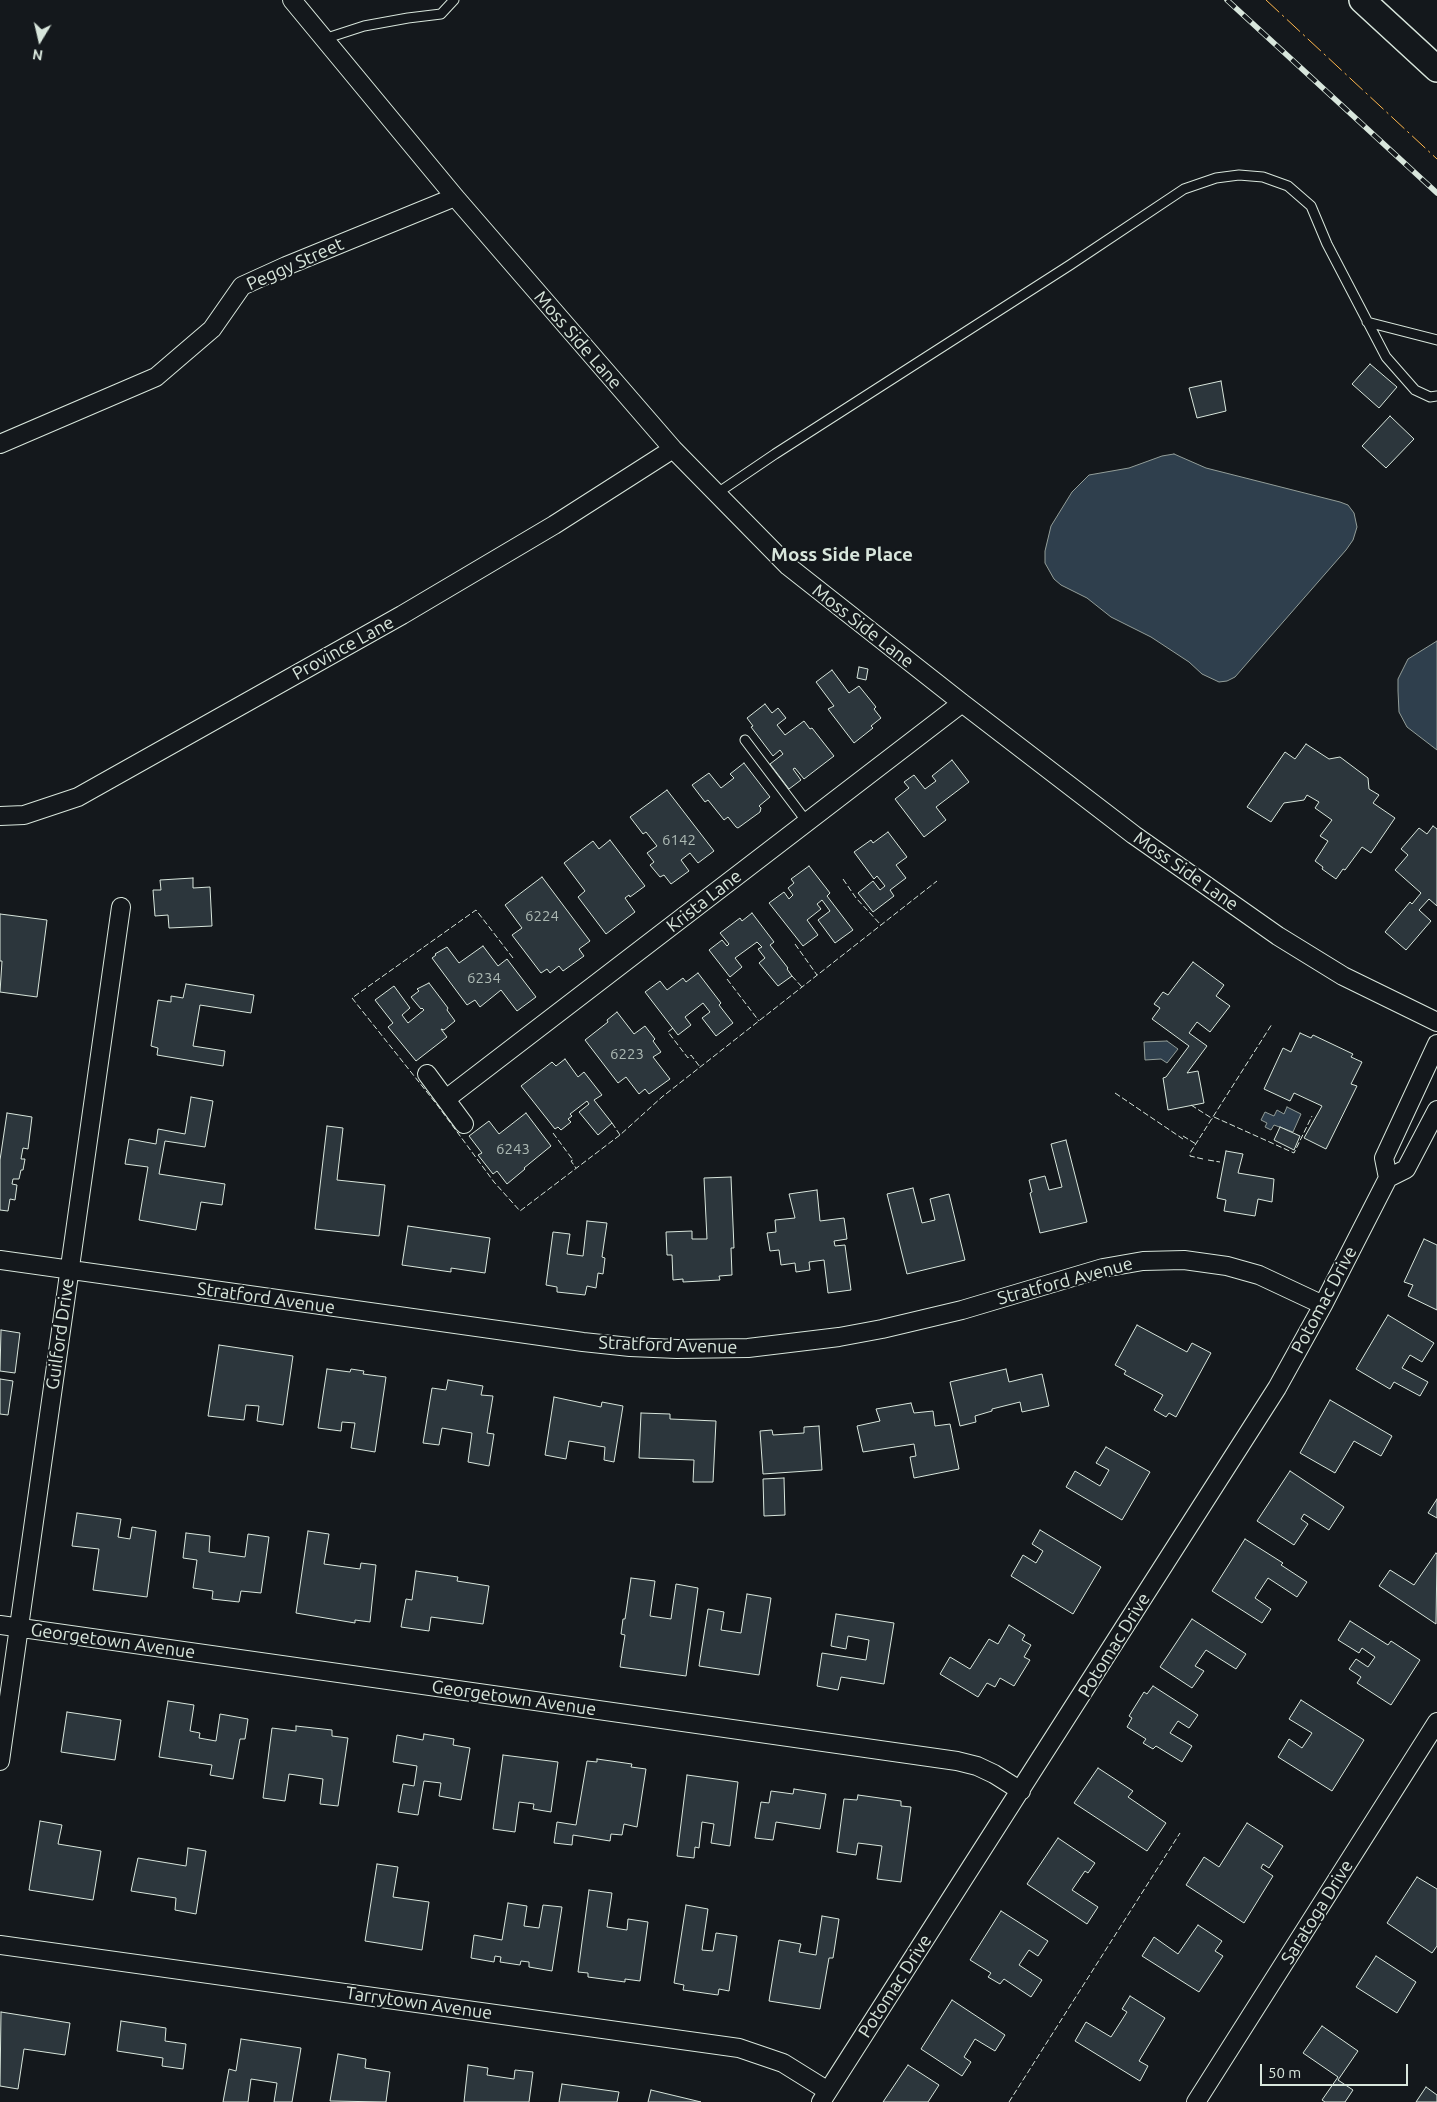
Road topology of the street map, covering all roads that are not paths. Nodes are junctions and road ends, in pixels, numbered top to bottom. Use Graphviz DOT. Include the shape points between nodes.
graph roads {
  1 [pos="292,0"];
  2 [pos="454,0"];
  3 [pos="1362,0"];
  4 [pos="324,39"];
  5 [pos="1437,69"];
  6 [pos="455,197"];
  7 [pos="1367,322"];
  8 [pos="1437,340"];
  9 [pos="1437,396"];
  10 [pos="0,444"];
  11 [pos="672,449"];
  12 [pos="716,494"];
  13 [pos="962,703"];
  14 [pos="745,740"];
  15 [pos="0,816"];
  16 [pos="807,822"];
  17 [pos="121,907"];
  18 [pos="1437,1022"];
  19 [pos="1437,1044"];
  20 [pos="427,1074"];
  21 [pos="446,1099"];
  22 [pos="1437,1110"];
  23 [pos="464,1124"];
  24 [pos="1388,1178"];
  25 [pos="0,1260"];
  26 [pos="69,1270"];
  27 [pos="1323,1305"];
  28 [pos="0,1625"];
  29 [pos="19,1627"];
  30 [pos="1437,1722"];
  31 [pos="0,1761"];
  32 [pos="1021,1791"];
  33 [pos="0,1945"];
  34 [pos="824,2097"];
  35 [pos="1196,2102"];
  1 -- 4 [label="street, Moss Side Lane"];
  2 -- 4 [label="lane" via="442,14 370,25"];
  3 -- 5 [label="main road"];
  4 -- 6 [label="street, Moss Side Lane"];
  6 -- 10 [label="street, Peggy Street" via="242,286 212,329 156,377"];
  6 -- 11 [label="street, Moss Side Lane"];
  7 -- 8 [label="lane"];
  7 -- 9 [label="lane" via="1386,357 1415,390 1430,397"];
  7 -- 12 [label="lane" via="1311,206 1288,186 1263,176 1216,178 1184,189"];
  11 -- 12 [label="street, Moss Side Lane"];
  11 -- 15 [label="street, Province Lane" via="554,525 402,615 78,797 24,815"];
  12 -- 13 [label="street, Moss Side Lane" via="788,566"];
  13 -- 16 [label="street, Krista Lane"];
  13 -- 18 [label="street, Moss Side Lane" via="1134,835 1278,936 1366,988"];
  14 -- 16 [label="lane"];
  16 -- 21 [label="street, Krista Lane"];
  17 -- 26 [label="street, Guilford Drive"];
  19 -- 24 [label="street" via="1384,1158"];
  20 -- 21 [label="street"];
  21 -- 23 [label="street"];
  22 -- 24 [label="street, Potomac Drive" via="1406,1169"];
  24 -- 27 [label="street, Potomac Drive"];
  25 -- 26 [label="street, Stratford Avenue"];
  26 -- 27 [label="street, Stratford Avenue" via="630,1347 748,1348 856,1334 954,1312 1103,1268 1143,1261 1184,1260 1227,1266 1259,1275"];
  26 -- 29 [label="street, Guilford Drive"];
  27 -- 32 [label="street, Potomac Drive" via="1277,1388"];
  28 -- 29 [label="street, Georgetown Avenue"];
  29 -- 31 [label="street, Guilford Drive"];
  29 -- 32 [label="street, Georgetown Avenue" via="957,1761 977,1766"];
  30 -- 35 [label="street, Saratoga Drive"];
  32 -- 34 [label="street, Potomac Drive"];
  33 -- 34 [label="street, Tarrytown Avenue" via="739,2048 783,2064"];
}
